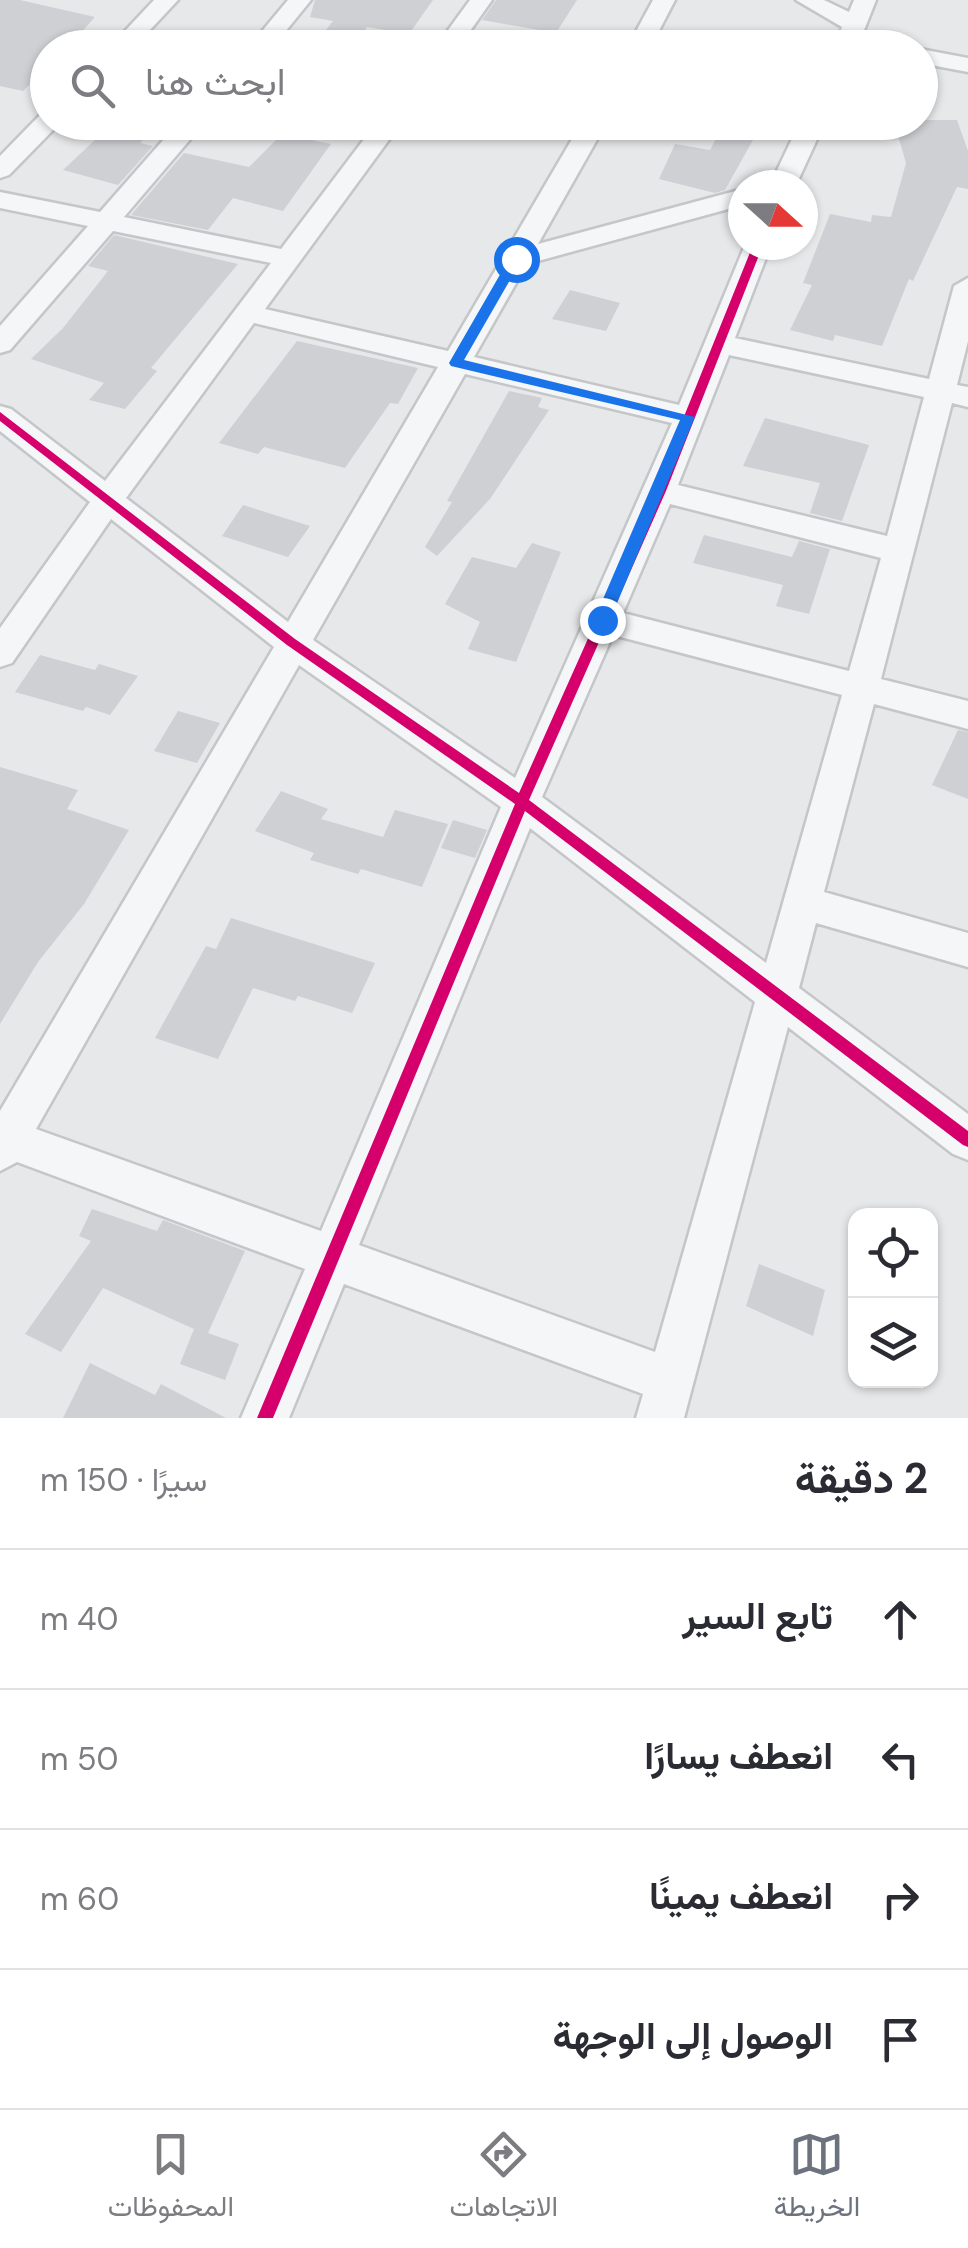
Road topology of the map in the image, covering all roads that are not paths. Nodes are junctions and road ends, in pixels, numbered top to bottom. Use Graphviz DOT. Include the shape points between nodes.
graph roads {
  1 [pos="167,0"];
  2 [pos="300,0"];
  3 [pos="481,0"];
  4 [pos="664,0"];
  5 [pos="807,0"];
  6 [pos="865,0"];
  7 [pos="138,30"];
  8 [pos="274,30"];
  9 [pos="459,30"];
  10 [pos="648,30"];
  11 [pos="840,30"];
  12 [pos="852,30"];
  13 [pos="938,59"];
  14 [pos="968,65"];
  15 [pos="30,137"];
  16 [pos="177,140"];
  17 [pos="376,140"];
  18 [pos="585,140"];
  19 [pos="803,140"];
  20 [pos="3,162"];
  21 [pos="789,170"];
  22 [pos="0,200"];
  23 [pos="728,201"];
  24 [pos="106,222"];
  25 [pos="287,258"];
  26 [pos="516,259"];
  27 [pos="752,260"];
  28 [pos="968,286"];
  29 [pos="247,314"];
  30 [pos="0,344"];
  31 [pos="719,344"];
  32 [pos="456,363"];
  33 [pos="954,394"];
  34 [pos="0,416"];
  35 [pos="688,417"];
  36 [pos="660,490"];
  37 [pos="106,502"];
  38 [pos="900,550"];
  39 [pos="602,620"];
  40 [pos="291,642"];
  41 [pos="0,654"];
  42 [pos="860,688"];
  43 [pos="968,715"];
  44 [pos="522,802"];
  45 [pos="801,902"];
  46 [pos="968,950"];
  47 [pos="776,995"];
  48 [pos="968,1140"];
  49 [pos="2,1142"];
  50 [pos="333,1258"];
  51 [pos="665,1400"];
  52 [pos="265,1418"];
  1 -- 7 [label="street"];
  2 -- 8 [label="street"];
  3 -- 9 [label="street"];
  4 -- 10 [label="street"];
  5 -- 11 [label="street"];
  6 -- 12 [label="street"];
  13 -- 14 [label="street"];
  15 -- 20 [label="street"];
  16 -- 24 [label="street"];
  17 -- 25 [label="street"];
  18 -- 26 [label="street"];
  19 -- 21 [label="street"];
  22 -- 24 [label="street"];
  23 -- 26 [label="street"];
  24 -- 25 [label="street"];
  24 -- 30 [label="street"];
  25 -- 29 [label="street"];
  26 -- 32 [label="street"];
  27 -- 31 [label="street"];
  28 -- 33 [label="street"];
  29 -- 32 [label="street"];
  29 -- 37 [label="street"];
  31 -- 33 [label="street"];
  31 -- 35 [label="street"];
  32 -- 35 [label="street"];
  32 -- 40 [label="street"];
  33 -- 38 [label="street"];
  34 -- 37 [label="street"];
  35 -- 36 [label="street"];
  36 -- 38 [label="street"];
  36 -- 39 [label="street"];
  37 -- 40 [label="street"];
  37 -- 41 [label="street"];
  38 -- 42 [label="street"];
  39 -- 42 [label="street"];
  39 -- 44 [label="street"];
  40 -- 44 [label="street"];
  40 -- 49 [label="street"];
  42 -- 43 [label="street"];
  42 -- 45 [label="street"];
  44 -- 47 [label="street"];
  44 -- 50 [label="street"];
  45 -- 46 [label="street"];
  45 -- 47 [label="street"];
  47 -- 48 [label="street"];
  47 -- 51 [label="street"];
  49 -- 50 [label="street"];
  50 -- 51 [label="street"];
  50 -- 52 [label="street"];
}
